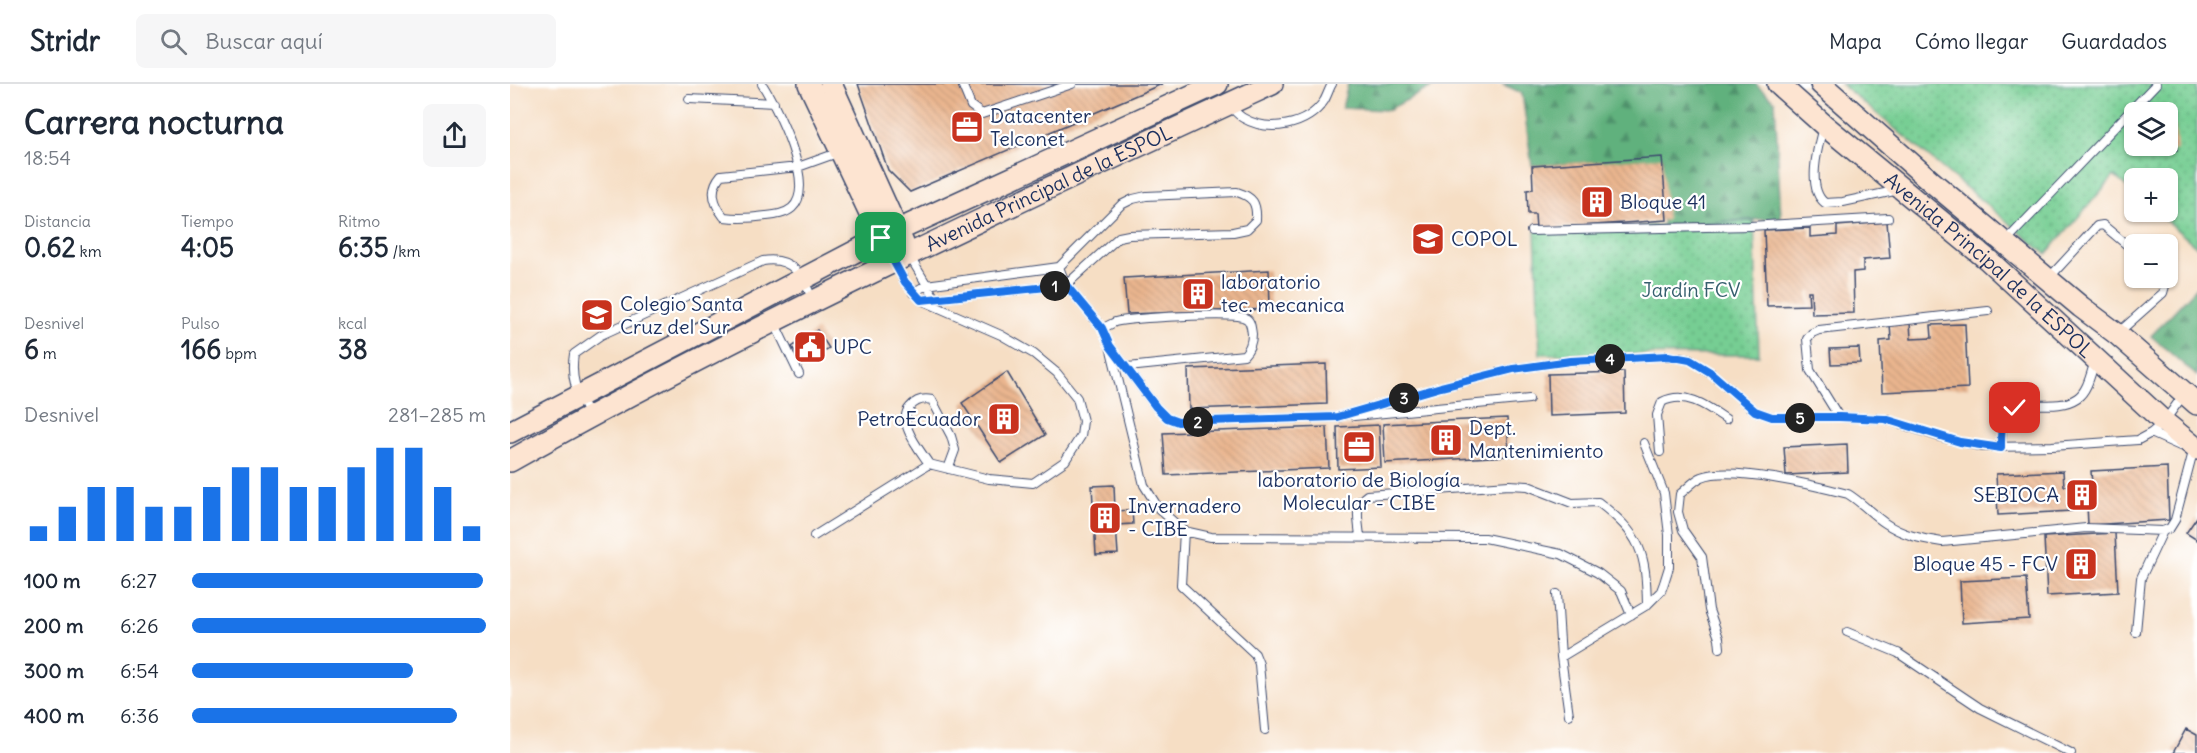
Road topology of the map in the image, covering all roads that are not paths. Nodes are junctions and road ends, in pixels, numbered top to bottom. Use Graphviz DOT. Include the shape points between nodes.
graph roads {
  1 [pos="762,84"];
  2 [pos="809,84"];
  3 [pos="831,84"];
  4 [pos="962,84"];
  5 [pos="1072,84"];
  6 [pos="1217,84"];
  7 [pos="1272,84"];
  8 [pos="1332,84"];
  9 [pos="1778,84"];
  10 [pos="1821,84"];
  11 [pos="2156,84"];
  12 [pos="689,99"];
  13 [pos="774,103"];
  14 [pos="1228,104"];
  15 [pos="1824,125"];
  16 [pos="841,151"];
  17 [pos="798,167"];
  18 [pos="1932,182"];
  19 [pos="1910,196"];
  20 [pos="1888,218"];
  21 [pos="1531,231"];
  22 [pos="890,234"];
  23 [pos="2005,242"];
  24 [pos="2124,243"];
  25 [pos="901,258"];
  26 [pos="1059,267"];
  27 [pos="803,278"];
  28 [pos="2048,279"];
  29 [pos="926,285"];
  30 [pos="1066,285"];
  31 [pos="2164,288"];
  32 [pos="913,293"];
  33 [pos="935,298"];
  34 [pos="921,300"];
  35 [pos="814,302"];
  36 [pos="2081,307"];
  37 [pos="942,309"];
  38 [pos="1988,312"];
  39 [pos="774,322"];
  40 [pos="2060,327"];
  41 [pos="1102,328"];
  42 [pos="2117,334"];
  43 [pos="1110,346"];
  44 [pos="2096,359"];
  45 [pos="1128,368"];
  46 [pos="799,374"];
  47 [pos="578,395"];
  48 [pos="1529,399"];
  49 [pos="2191,399"];
  50 [pos="590,416"];
  51 [pos="1337,417"];
  52 [pos="1839,417"];
  53 [pos="1726,419"];
  54 [pos="2158,428"];
  55 [pos="510,432"];
  56 [pos="1644,443"];
  57 [pos="2001,448"];
  58 [pos="1660,452"];
  59 [pos="2195,453"];
  60 [pos="510,461"];
  61 [pos="929,464"];
  62 [pos="948,470"];
  63 [pos="1184,531"];
  64 [pos="2163,531"];
  65 [pos="814,536"];
  66 [pos="1360,537"];
  67 [pos="1557,594"];
  68 [pos="1647,605"];
  69 [pos="1631,615"];
  70 [pos="1847,632"];
  71 [pos="2136,632"];
  72 [pos="1720,648"];
  73 [pos="1561,657"];
  74 [pos="1569,715"];
  75 [pos="1265,730"];
  76 [pos="2071,753"];
  1 -- 13 [label="lane"];
  2 -- 16 [label="street"];
  3 -- 22 [label="street"];
  4 -- 5 [label="lane" via="971,106 982,114"];
  6 -- 22 [label="street, Avenida Principal de la ESPOL"];
  7 -- 14 [label="street, Avenida Principal de la ESPOL"];
  8 -- 14 [label="lane" via="1324,102 1305,118 1282,126 1262,125 1243,117"];
  9 -- 15 [label="street, Avenida Principal de la ESPOL"];
  10 -- 18 [label="street, Avenida Principal de la ESPOL"];
  11 -- 23 [label="lane"];
  12 -- 13 [label="lane"];
  13 -- 17 [label="lane"];
  14 -- 25 [label="street, Avenida Principal de la ESPOL"];
  15 -- 19 [label="street, Avenida Principal de la ESPOL"];
  15 -- 19 [label="lane" via="1815,180 1820,199 1825,203"];
  16 -- 17 [label="lane"];
  16 -- 22 [label="street"];
  17 -- 17 [label="lane" via="799,198 785,213 731,218 724,217 717,208 714,191 721,175"];
  18 -- 19 [label="street"];
  18 -- 23 [label="street, Avenida Principal de la ESPOL"];
  19 -- 40 [label="street, Avenida Principal de la ESPOL" via="1988,259"];
  20 -- 21 [label="lane"];
  22 -- 25 [label="street"];
  22 -- 27 [label="street, Avenida Principal de la ESPOL"];
  23 -- 28 [label="street, Avenida Principal de la ESPOL"];
  24 -- 28 [label="lane" via="2100,225"];
  25 -- 29 [label="lane"];
  25 -- 32 [label="lane"];
  25 -- 35 [label="street, Avenida Principal de la ESPOL"];
  26 -- 29 [label="lane"];
  26 -- 30 [label="lane"];
  26 -- 30 [label="lane" via="1121,205 1133,199 1238,192 1250,196 1257,206 1256,220 1247,229 1119,237"];
  27 -- 35 [label="lane"];
  27 -- 47 [label="street, Avenida Principal de la ESPOL"];
  27 -- 47 [label="lane" via="782,261 763,261 601,334 574,354 572,376"];
  28 -- 36 [label="street, Avenida Principal de la ESPOL"];
  29 -- 32 [label="lane"];
  29 -- 33 [label="lane"];
  30 -- 33 [label="lane"];
  30 -- 41 [label="lane"];
  31 -- 42 [label="lane"];
  32 -- 34 [label="lane"];
  33 -- 34 [label="lane"];
  33 -- 37 [label="lane"];
  34 -- 37 [label="lane"];
  35 -- 39 [label="street, Avenida Principal de la ESPOL"];
  36 -- 40 [label="street"];
  36 -- 42 [label="street, Avenida Principal de la ESPOL"];
  37 -- 62 [label="lane" via="1034,354 1057,373 1077,398 1083,421 1081,436 1065,461 1034,483"];
  38 -- 52 [label="lane" via="1812,333 1807,339 1810,370"];
  39 -- 46 [label="lane"];
  39 -- 50 [label="street, Avenida Principal de la ESPOL"];
  40 -- 44 [label="street, Avenida Principal de la ESPOL"];
  41 -- 43 [label="lane"];
  41 -- 45 [label="lane" via="1115,322 1153,318 1231,315 1250,322 1252,337 1244,355"];
  42 -- 49 [label="street, Avenida Principal de la ESPOL"];
  43 -- 45 [label="lane"];
  43 -- 63 [label="lane" via="1144,485 1159,509"];
  44 -- 54 [label="street, Avenida Principal de la ESPOL"];
  44 -- 57 [label="lane" via="2079,398 2066,404 2015,408 2004,417"];
  45 -- 51 [label="lane" via="1156,407 1178,422"];
  47 -- 50 [label="lane"];
  47 -- 55 [label="street, Avenida Principal de la ESPOL"];
  48 -- 51 [label="lane"];
  49 -- 54 [label="lane"];
  50 -- 60 [label="street, Avenida Principal de la ESPOL"];
  51 -- 52 [label="lane" via="1513,369 1570,361 1668,356 1690,360 1710,372 1763,414 1782,418"];
  52 -- 57 [label="lane" via="1885,419 1960,442"];
  53 -- 58 [label="lane" via="1690,399 1674,396 1662,402 1657,415"];
  54 -- 57 [label="lane" via="2138,440"];
  54 -- 59 [label="street, Avenida Principal de la ESPOL"];
  56 -- 68 [label="lane" via="1664,493 1669,535 1669,567 1661,591"];
  59 -- 64 [label="lane" via="2175,520"];
  61 -- 62 [label="lane"];
  61 -- 62 [label="lane" via="905,421 906,411 915,401 926,399 932,400 951,436 955,450"];
  61 -- 65 [label="lane"];
  63 -- 66 [label="lane" via="1211,537"];
  63 -- 75 [label="lane" via="1181,585 1255,654"];
  64 -- 71 [label="lane" via="2141,578"];
  64 -- 72 [label="lane" via="2086,528 1942,542 1902,533 1861,502 1838,491 1741,473 1701,477 1680,494 1678,512 1683,530 1702,557 1709,610"];
  66 -- 68 [label="lane" via="1358,504 1367,495 1509,485 1528,486 1566,502 1598,502 1627,526 1638,544 1645,560"];
  66 -- 69 [label="lane" via="1485,538 1561,554 1622,591"];
  67 -- 73 [label="lane"];
  68 -- 69 [label="lane"];
  69 -- 73 [label="lane"];
  70 -- 76 [label="lane" via="1898,653 1980,708"];
  73 -- 74 [label="lane"];
}
